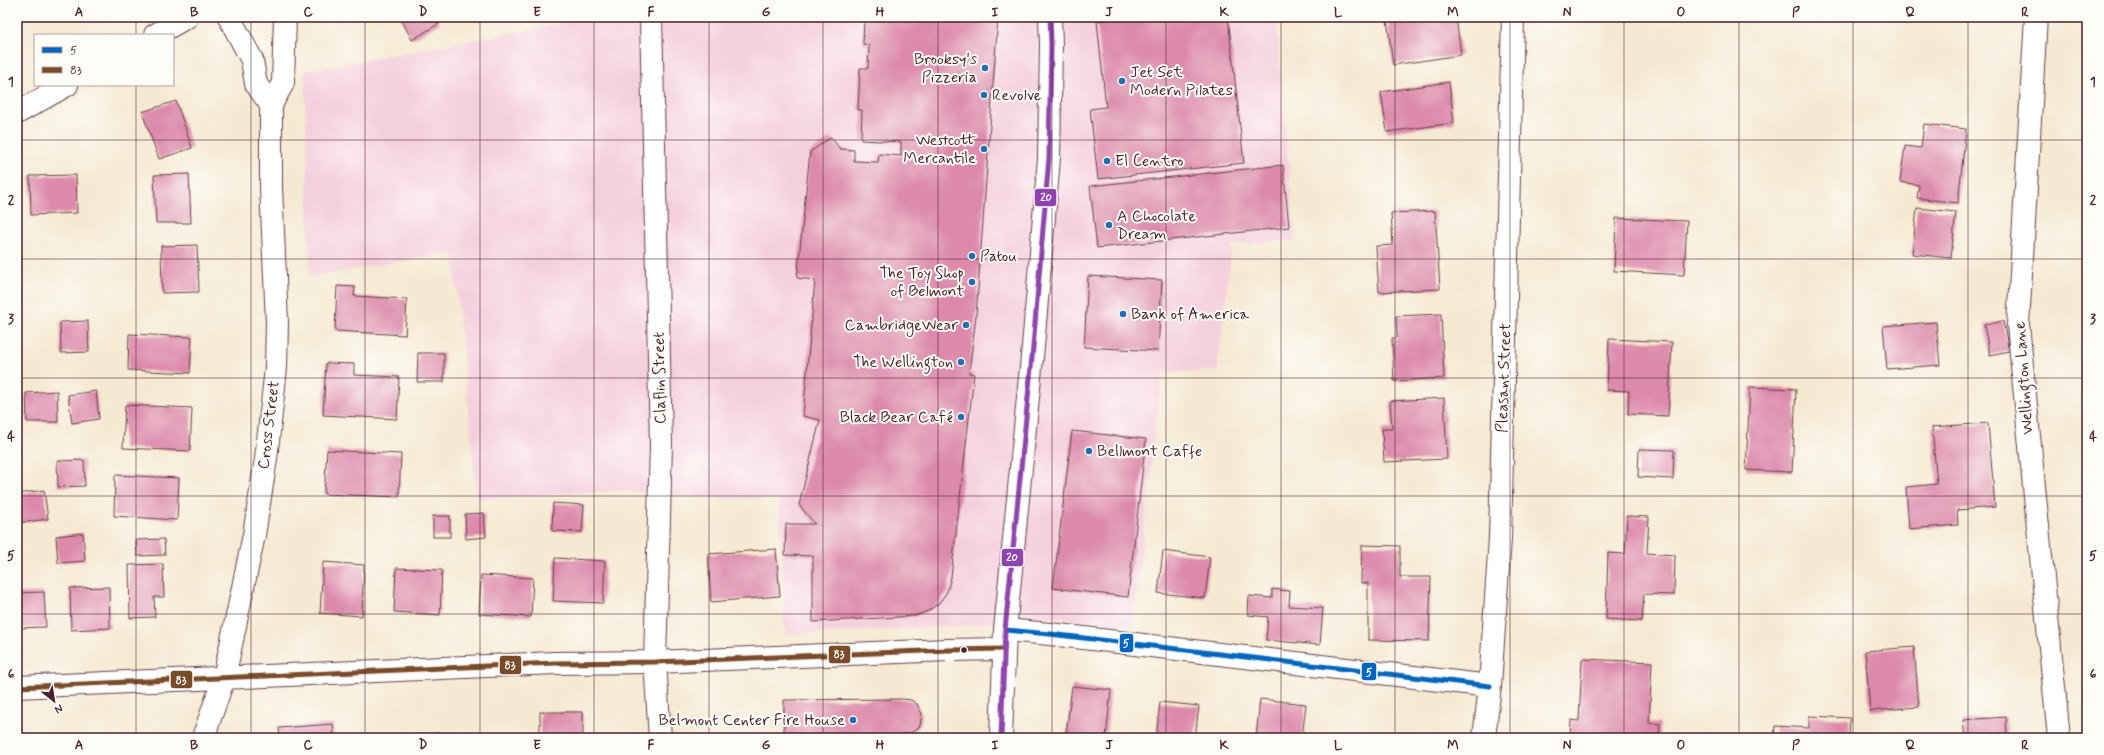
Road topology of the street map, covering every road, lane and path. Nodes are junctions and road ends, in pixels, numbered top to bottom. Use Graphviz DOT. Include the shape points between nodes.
graph roads {
  1 [pos="187,17"];
  2 [pos="229,17"];
  3 [pos="285,17"];
  4 [pos="651,17"];
  5 [pos="1050,17"];
  6 [pos="1513,17"];
  7 [pos="2036,17"];
  8 [pos="157,34"];
  9 [pos="65,86"];
  10 [pos="271,105"];
  11 [pos="17,113"];
  12 [pos="1004,640"];
  13 [pos="655,662"];
  14 [pos="224,678"];
  15 [pos="1490,686"];
  16 [pos="17,688"];
  17 [pos="203,738"];
  18 [pos="660,738"];
  19 [pos="1000,738"];
  20 [pos="1484,738"];
  21 [pos="2059,738"];
  1 -- 8 [label="street"];
  2 -- 10 [label="street" via="252,60 256,84"];
  3 -- 10 [label="street, Cross Street" via="282,84"];
  4 -- 13 [label="street, Claflin Street" via="661,444"];
  5 -- 12 [label="street" via="1049,158"];
  6 -- 15 [label="street, Pleasant Street" via="1500,538"];
  7 -- 21 [label="street, Wellington Lane" via="2018,325"];
  9 -- 11 [label="street"];
  10 -- 14 [label="street, Cross Street" via="276,368 254,535"];
  12 -- 13 [label="street" via="948,650"];
  12 -- 15 [label="street" via="1050,634"];
  12 -- 19 [label="street"];
  13 -- 14 [label="street" via="555,663"];
  13 -- 18 [label="street, Claflin Street"];
  14 -- 16 [label="street"];
  14 -- 17 [label="street, Cross Street"];
  15 -- 20 [label="street, Pleasant Street"];
}
